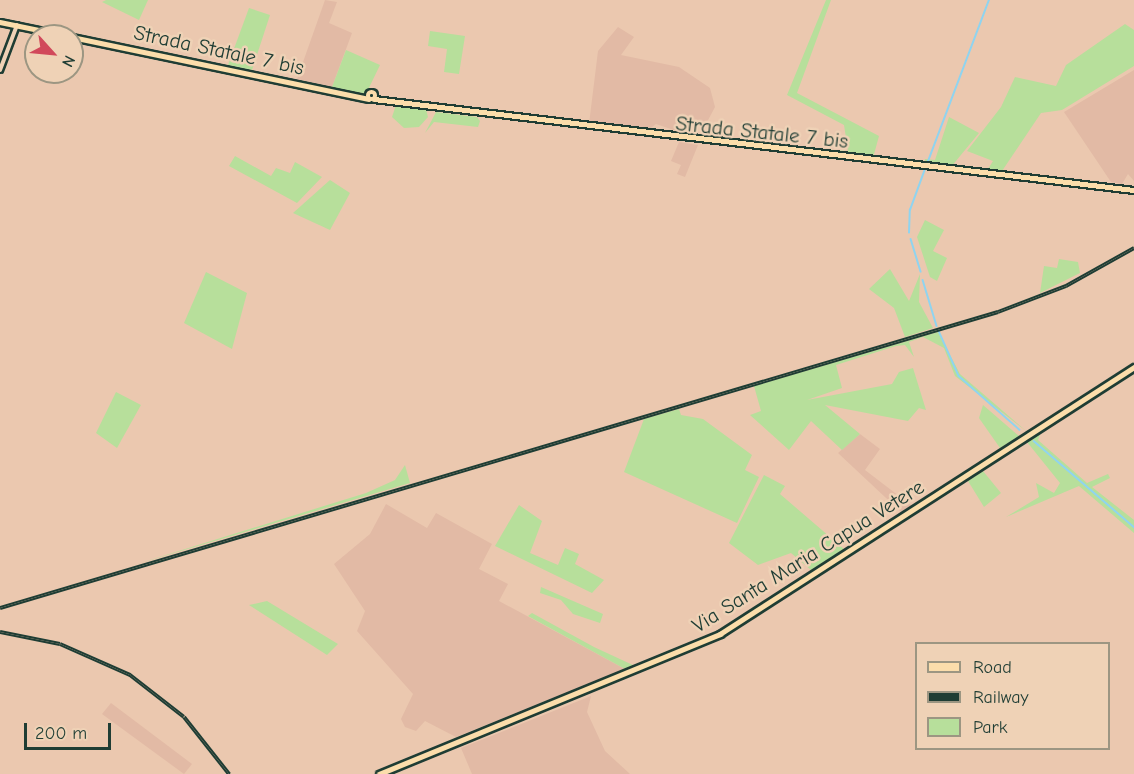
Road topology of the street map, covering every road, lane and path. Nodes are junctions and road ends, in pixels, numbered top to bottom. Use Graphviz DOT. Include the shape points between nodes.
graph roads {
  1 [pos="0,22"];
  2 [pos="17,25"];
  3 [pos="24,26"];
  4 [pos="84,39"];
  5 [pos="0,70"];
  6 [pos="1134,190"];
  7 [pos="1134,367"];
  8 [pos="379,774"];
  1 -- 2 [label="main road, Strada Statale 7 bis"];
  2 -- 3 [label="main road, Strada Statale 7 bis"];
  2 -- 5 [label="street"];
  4 -- 6 [label="main road, Strada Statale 7 bis" via="386,102"];
  7 -- 8 [label="main road, Via Santa Maria Capua Vetere" via="720,634"];
}
